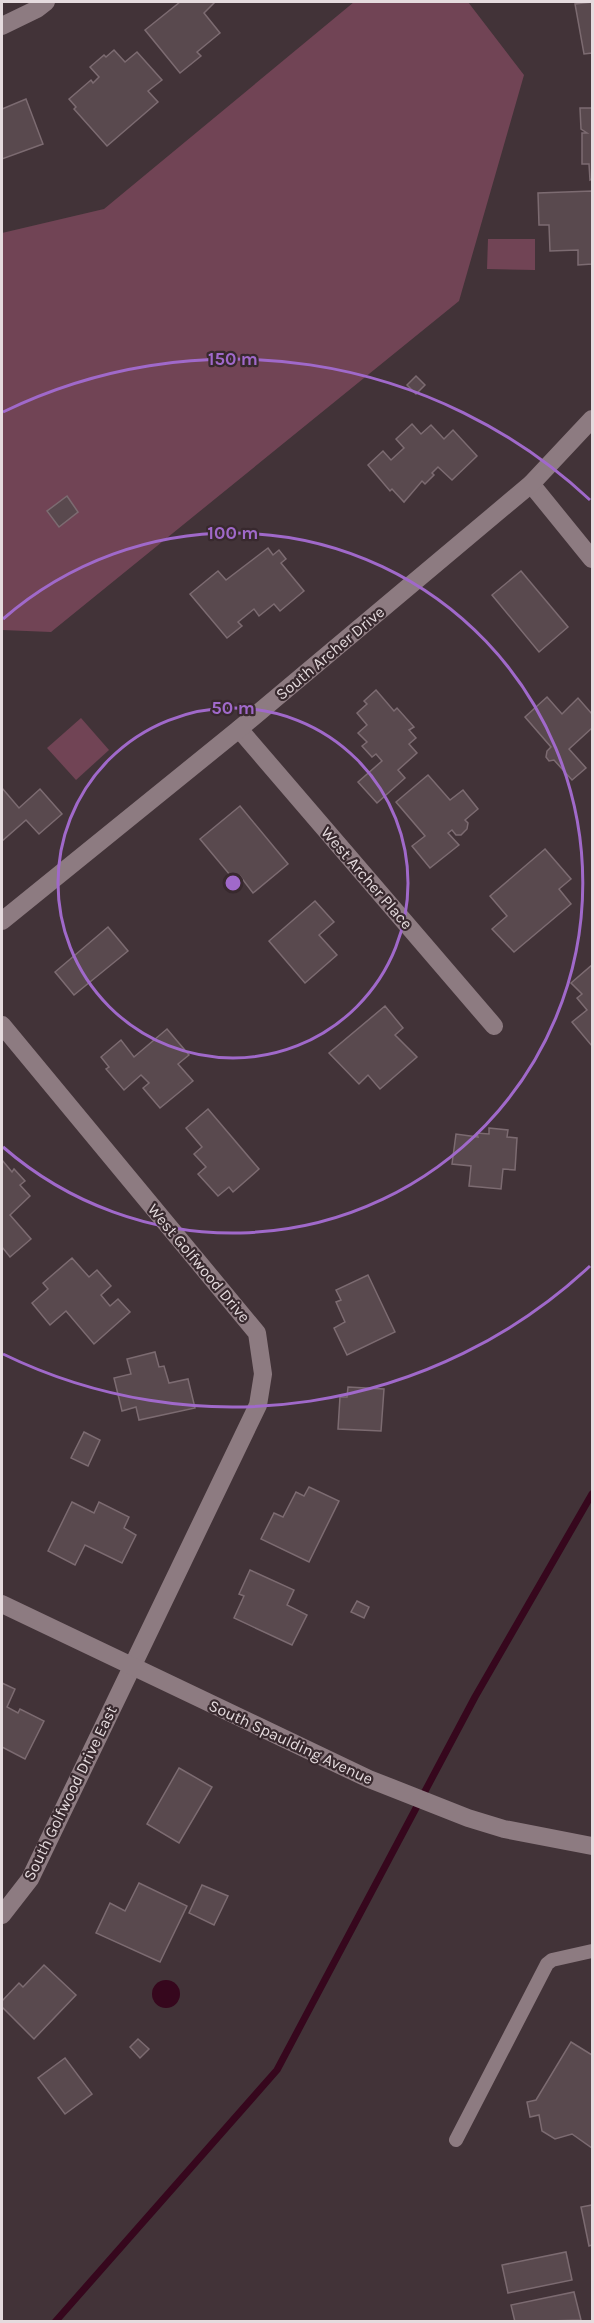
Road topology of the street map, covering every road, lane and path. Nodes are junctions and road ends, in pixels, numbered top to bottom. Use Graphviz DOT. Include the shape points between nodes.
graph roads {
  1 [pos="46,2"];
  2 [pos="2,26"];
  3 [pos="592,419"];
  4 [pos="531,484"];
  5 [pos="592,559"];
  6 [pos="239,729"];
  7 [pos="2,921"];
  8 [pos="2,1024"];
  9 [pos="494,1026"];
  10 [pos="2,1604"];
  11 [pos="132,1666"];
  12 [pos="592,1846"];
  13 [pos="2,1915"];
  14 [pos="592,1952"];
  15 [pos="456,2140"];
  1 -- 2 [label="street"];
  3 -- 4 [label="street, South Archer Drive"];
  4 -- 5 [label="street"];
  4 -- 6 [label="street, South Archer Drive"];
  6 -- 7 [label="street, South Archer Drive"];
  6 -- 9 [label="street, West Archer Place"];
  8 -- 11 [label="street, West Golfwood Drive" via="257,1333 263,1374 258,1405"];
  10 -- 11 [label="street, South Spaulding Avenue"];
  11 -- 12 [label="street, South Spaulding Avenue" via="369,1779 468,1818"];
  11 -- 13 [label="street, South Golfwood Drive East" via="30,1879"];
  14 -- 15 [label="lane" via="548,1964"];
}
